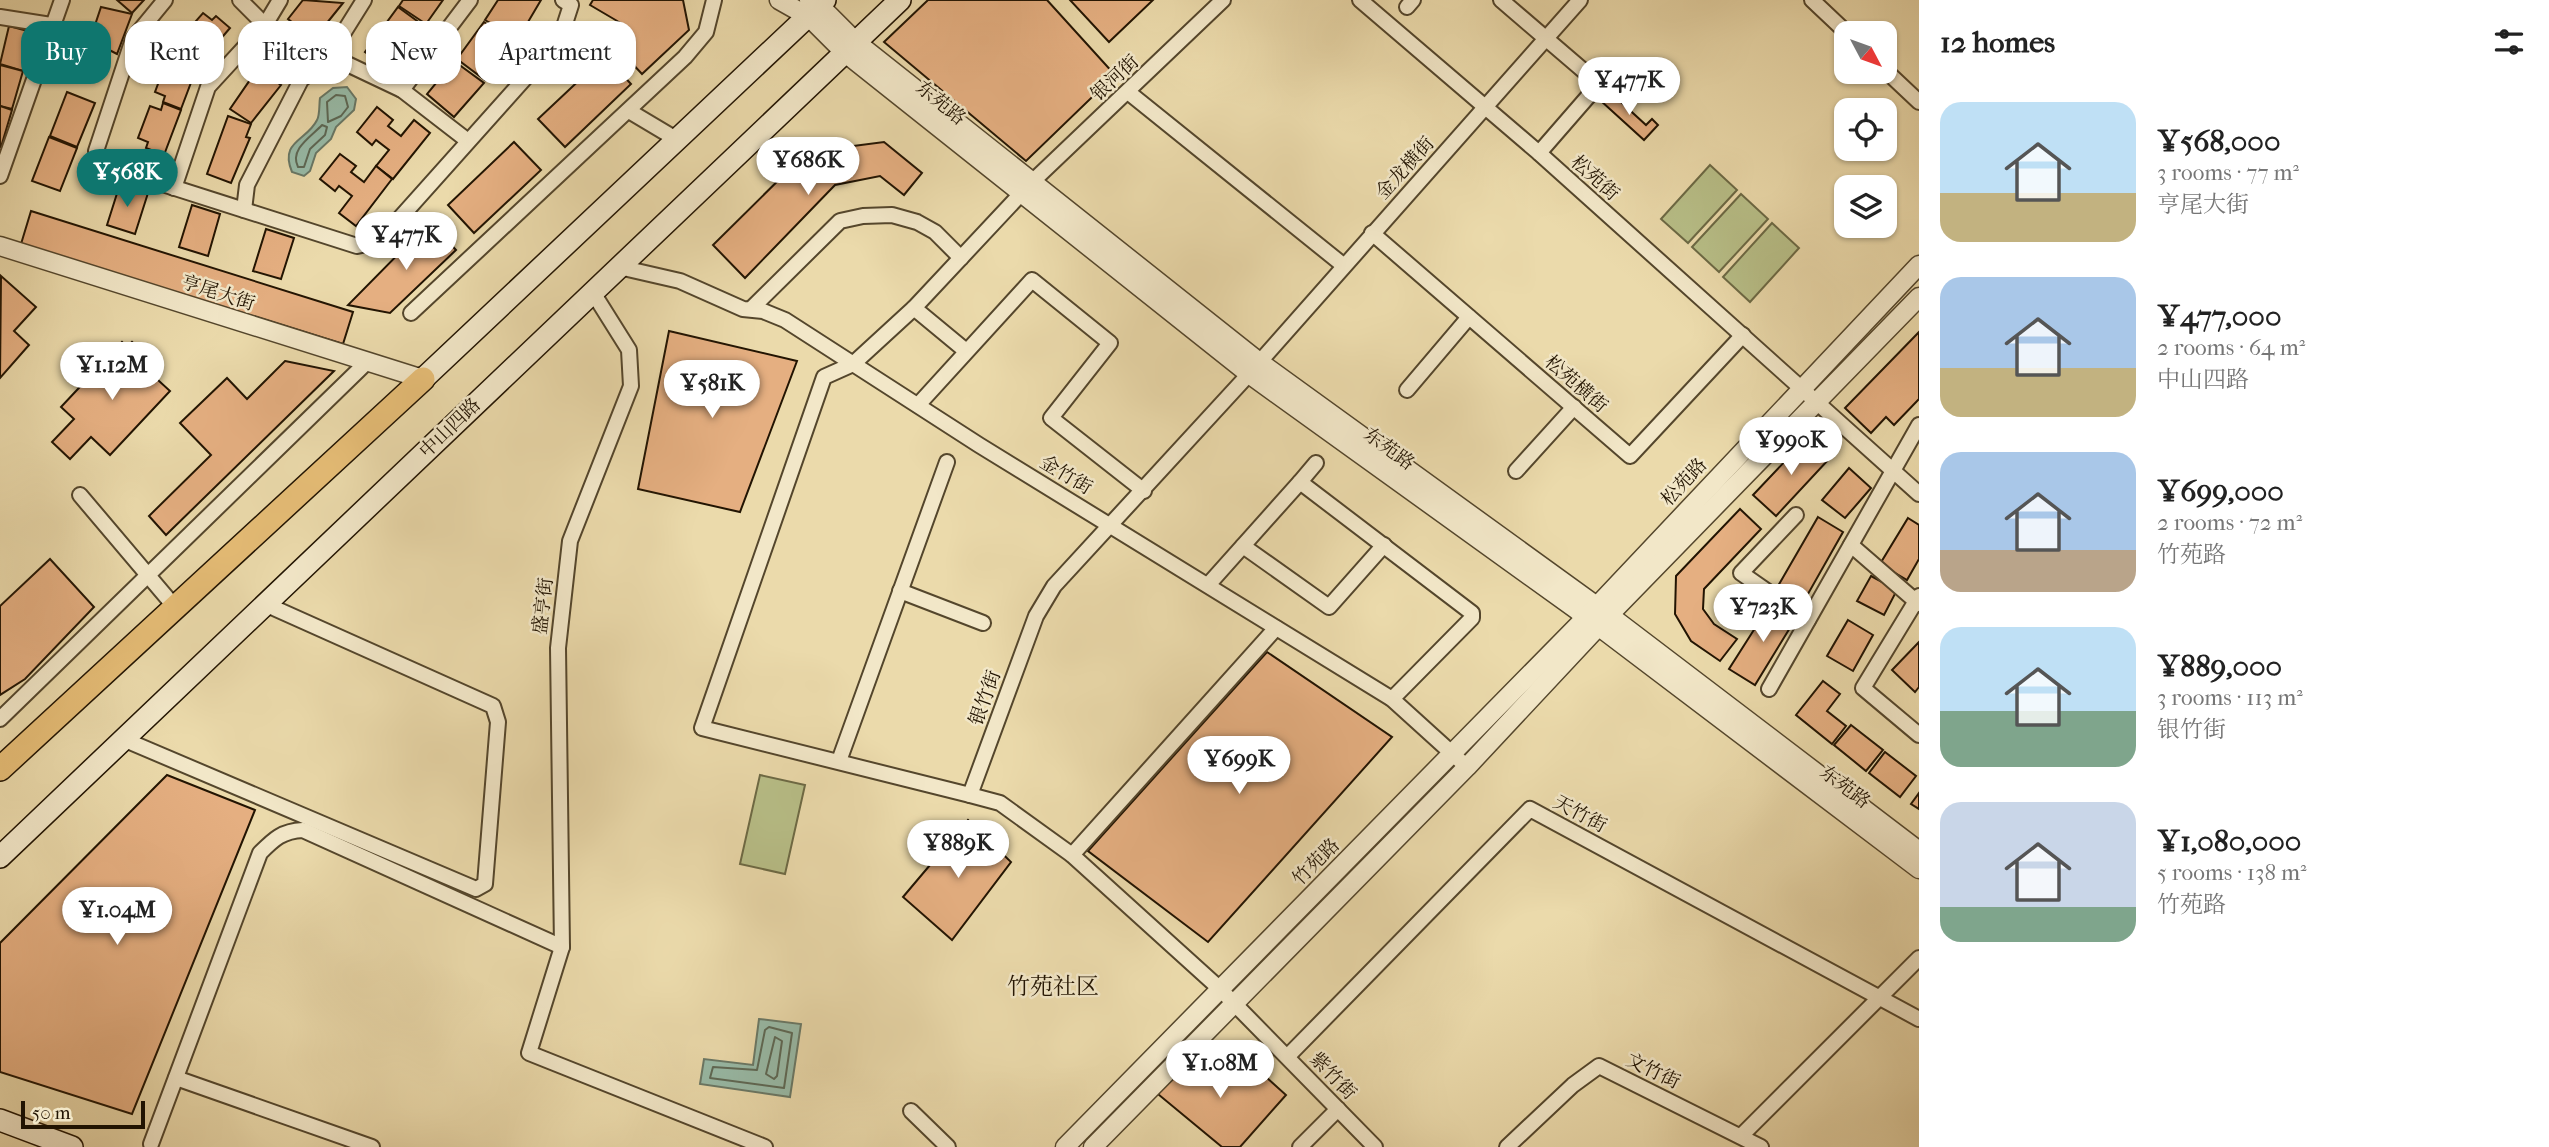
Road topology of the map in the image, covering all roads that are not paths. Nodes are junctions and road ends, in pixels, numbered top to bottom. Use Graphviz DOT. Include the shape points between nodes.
graph roads {
  1 [pos="62,0"];
  2 [pos="165,0"];
  3 [pos="240,0"];
  4 [pos="280,0"];
  5 [pos="364,0"];
  6 [pos="470,0"];
  7 [pos="563,0"];
  8 [pos="714,0"];
  9 [pos="779,0"];
  10 [pos="900,0"];
  11 [pos="1223,0"];
  12 [pos="1360,0"];
  13 [pos="1502,0"];
  14 [pos="1580,0"];
  15 [pos="1812,0"];
  16 [pos="816,6"];
  17 [pos="0,17"];
  18 [pos="26,21"];
  19 [pos="53,21"];
  20 [pos="261,21"];
  21 [pos="267,21"];
  22 [pos="351,21"];
  23 [pos="1834,21"];
  24 [pos="1546,37"];
  25 [pos="850,47"];
  26 [pos="238,54"];
  27 [pos="352,67"];
  28 [pos="1897,81"];
  29 [pos="31,84"];
  30 [pos="299,84"];
  31 [pos="402,90"];
  32 [pos="1128,92"];
  33 [pos="1919,102"];
  34 [pos="1484,108"];
  35 [pos="629,111"];
  36 [pos="676,139"];
  37 [pos="468,141"];
  38 [pos="1539,153"];
  39 [pos="0,176"];
  40 [pos="174,188"];
  41 [pos="1026,188"];
  42 [pos="244,210"];
  43 [pos="1372,233"];
  44 [pos="0,246"];
  45 [pos="961,258"];
  46 [pos="1343,265"];
  47 [pos="1919,265"];
  48 [pos="619,267"];
  49 [pos="592,291"];
  50 [pos="1919,297"];
  51 [pos="914,308"];
  52 [pos="751,310"];
  53 [pos="411,313"];
  54 [pos="1469,317"];
  55 [pos="1742,335"];
  56 [pos="966,351"];
  57 [pos="367,362"];
  58 [pos="853,364"];
  59 [pos="1254,368"];
  60 [pos="423,379"];
  61 [pos="1801,387"];
  62 [pos="1407,390"];
  63 [pos="1818,401"];
  64 [pos="918,405"];
  65 [pos="1574,407"];
  66 [pos="1919,425"];
  67 [pos="947,462"];
  68 [pos="1316,464"];
  69 [pos="1516,471"];
  70 [pos="1895,472"];
  71 [pos="1300,482"];
  72 [pos="1144,491"];
  73 [pos="1919,494"];
  74 [pos="80,495"];
  75 [pos="1797,515"];
  76 [pos="1112,525"];
  77 [pos="1384,545"];
  78 [pos="1851,545"];
  79 [pos="1243,546"];
  80 [pos="149,574"];
  81 [pos="1208,585"];
  82 [pos="900,592"];
  83 [pos="1918,600"];
  84 [pos="265,604"];
  85 [pos="174,606"];
  86 [pos="1598,616"];
  87 [pos="1808,620"];
  88 [pos="983,623"];
  89 [pos="1276,628"];
  90 [pos="1769,689"];
  91 [pos="1392,699"];
  92 [pos="0,719"];
  93 [pos="1919,735"];
  94 [pos="123,739"];
  95 [pos="1452,754"];
  96 [pos="839,761"];
  97 [pos="1466,767"];
  98 [pos="0,769"];
  99 [pos="970,795"];
  100 [pos="1919,851"];
  101 [pos="1072,855"];
  102 [pos="0,857"];
  103 [pos="1919,869"];
  104 [pos="562,947"];
  105 [pos="1919,958"];
  106 [pos="1219,988"];
  107 [pos="1880,997"];
  108 [pos="1233,1002"];
  109 [pos="1919,1019"];
  110 [pos="1288,1056"];
  111 [pos="176,1078"];
  112 [pos="1338,1109"];
  113 [pos="911,1111"];
  114 [pos="1,1123"];
  115 [pos="1741,1136"];
  116 [pos="151,1144"];
  117 [pos="72,1147"];
  118 [pos="372,1147"];
  119 [pos="765,1147"];
  120 [pos="948,1147"];
  121 [pos="1065,1147"];
  122 [pos="1093,1147"];
  123 [pos="1300,1147"];
  124 [pos="1376,1147"];
  125 [pos="1507,1147"];
  126 [pos="1761,1147"];
  1 -- 19 [label="street"];
  2 -- 40 [label="street" via="133,39 96,151 103,165"];
  3 -- 20 [label="street"];
  4 -- 21 [label="street"];
  5 -- 22 [label="street"];
  6 -- 31 [label="street"];
  7 -- 37 [label="street" via="571,5 560,39"];
  8 -- 35 [label="street" via="706,32"];
  9 -- 16 [label="street, 东苑路"];
  10 -- 25 [label="main road, 中山四路"];
  11 -- 32 [label="street, 银河街"];
  12 -- 34 [label="street, 松苑街"];
  13 -- 24 [label="street"];
  14 -- 24 [label="street, 金龙横街"];
  15 -- 23 [label="street"];
  16 -- 25 [label="street, 东苑路"];
  16 -- 36 [label="main road"];
  17 -- 18 [label="street"];
  24 -- 34 [label="street, 金龙横街"];
  24 -- 38 [label="street" via="1599,84"];
  25 -- 41 [label="street, 东苑路"];
  25 -- 48 [label="main road, 中山四路"];
  26 -- 40 [label="street" via="208,87"];
  27 -- 31 [label="street"];
  28 -- 33 [label="street"];
  29 -- 39 [label="street"];
  30 -- 42 [label="street" via="247,185"];
  31 -- 37 [label="street"];
  32 -- 41 [label="street, 银河街"];
  32 -- 46 [label="street"];
  34 -- 38 [label="street, 松苑街"];
  34 -- 43 [label="street, 金龙横街"];
  35 -- 36 [label="street"];
  35 -- 53 [label="street"];
  36 -- 60 [label="main road"];
  37 -- 42 [label="street" via="376,242 357,246"];
  38 -- 55 [label="street, 松苑街"];
  40 -- 42 [label="street"];
  41 -- 45 [label="street, 银河街"];
  41 -- 59 [label="street, 东苑路"];
  43 -- 46 [label="street, 金龙横街"];
  43 -- 54 [label="street, 松苑横街"];
  44 -- 57 [label="street, 亨尾大街"];
  45 -- 51 [label="street, 银河街"];
  45 -- 52 [label="street" via="935,232 917,222 892,215 840,221"];
  46 -- 59 [label="street, 金龙横街"];
  47 -- 61 [label="street, 松苑路"];
  48 -- 49 [label="main road, 中山四路"];
  48 -- 52 [label="street, 金竹街" via="680,281"];
  49 -- 84 [label="main road, 中山四路"];
  49 -- 104 [label="street, 盛亨街" via="629,350 631,386 570,541 558,648"];
  50 -- 63 [label="street, 松苑路"];
  51 -- 56 [label="street"];
  51 -- 58 [label="street, 银河街"];
  52 -- 58 [label="street, 金竹街" via="785,320"];
  54 -- 62 [label="street"];
  54 -- 65 [label="street, 松苑横街"];
  55 -- 61 [label="street, 松苑街"];
  55 -- 65 [label="street, 松苑横街" via="1630,456"];
  56 -- 64 [label="street"];
  56 -- 72 [label="street" via="1032,280 1110,342 1051,418"];
  57 -- 60 [label="street, 亨尾大街"];
  57 -- 80 [label="street"];
  58 -- 64 [label="street, 金竹街"];
  58 -- 96 [label="street, 银河街" via="824,377 702,728"];
  59 -- 72 [label="street, 银竹街"];
  59 -- 86 [label="street, 东苑路"];
  60 -- 85 [label="main road"];
  61 -- 63 [label="street, 松苑街"];
  61 -- 86 [label="street, 松苑路"];
  63 -- 70 [label="street, 松苑街"];
  63 -- 86 [label="street, 松苑路"];
  64 -- 76 [label="street, 金竹街"];
  65 -- 69 [label="street"];
  66 -- 70 [label="street"];
  67 -- 82 [label="street"];
  68 -- 71 [label="street"];
  70 -- 73 [label="street, 松苑街"];
  70 -- 78 [label="street"];
  71 -- 77 [label="street"];
  71 -- 79 [label="street"];
  72 -- 76 [label="street, 银竹街"];
  74 -- 80 [label="street"];
  75 -- 87 [label="street" via="1741,573"];
  76 -- 81 [label="street, 金竹街"];
  76 -- 99 [label="street, 银竹街" via="1054,586 1036,616"];
  77 -- 79 [label="street" via="1329,607"];
  77 -- 91 [label="street" via="1468,608 1472,618"];
  78 -- 83 [label="street"];
  78 -- 87 [label="street"];
  79 -- 81 [label="street"];
  80 -- 85 [label="street"];
  80 -- 92 [label="street"];
  81 -- 89 [label="street, 金竹街"];
  82 -- 88 [label="street"];
  82 -- 96 [label="street"];
  83 -- 93 [label="street" via="1863,688"];
  84 -- 94 [label="main road, 中山四路"];
  84 -- 94 [label="street" via="494,706 498,722 485,884 476,889"];
  85 -- 98 [label="main road"];
  86 -- 95 [label="street, 竹苑路"];
  86 -- 97 [label="street, 竹苑路"];
  86 -- 100 [label="street, 东苑路"];
  86 -- 103 [label="street, 东苑路"];
  87 -- 90 [label="street"];
  89 -- 91 [label="street, 金竹街"];
  89 -- 101 [label="street"];
  91 -- 95 [label="street, 金竹街"];
  94 -- 102 [label="main road, 中山四路"];
  95 -- 97 [label="street, 金竹街"];
  95 -- 106 [label="street, 竹苑路"];
  96 -- 99 [label="street"];
  97 -- 108 [label="street, 竹苑路"];
  99 -- 101 [label="street" via="1000,803"];
  101 -- 106 [label="street"];
  104 -- 111 [label="street" via="303,830 289,830 260,853"];
  104 -- 119 [label="street, 盛亨街" via="530,1053"];
  105 -- 107 [label="street"];
  106 -- 108 [label="street"];
  106 -- 121 [label="street, 竹苑路"];
  107 -- 109 [label="street, 天竹街"];
  107 -- 110 [label="street, 天竹街" via="1530,808"];
  107 -- 115 [label="street"];
  108 -- 110 [label="street, 紫竹街"];
  108 -- 122 [label="street, 竹苑路"];
  110 -- 112 [label="street, 紫竹街"];
  111 -- 116 [label="street"];
  111 -- 118 [label="street"];
  112 -- 123 [label="street"];
  112 -- 124 [label="street, 紫竹街"];
  113 -- 120 [label="street"];
  114 -- 117 [label="main road"];
  115 -- 125 [label="street, 文竹街" via="1599,1066"];
  115 -- 126 [label="street, 文竹街"];
}
